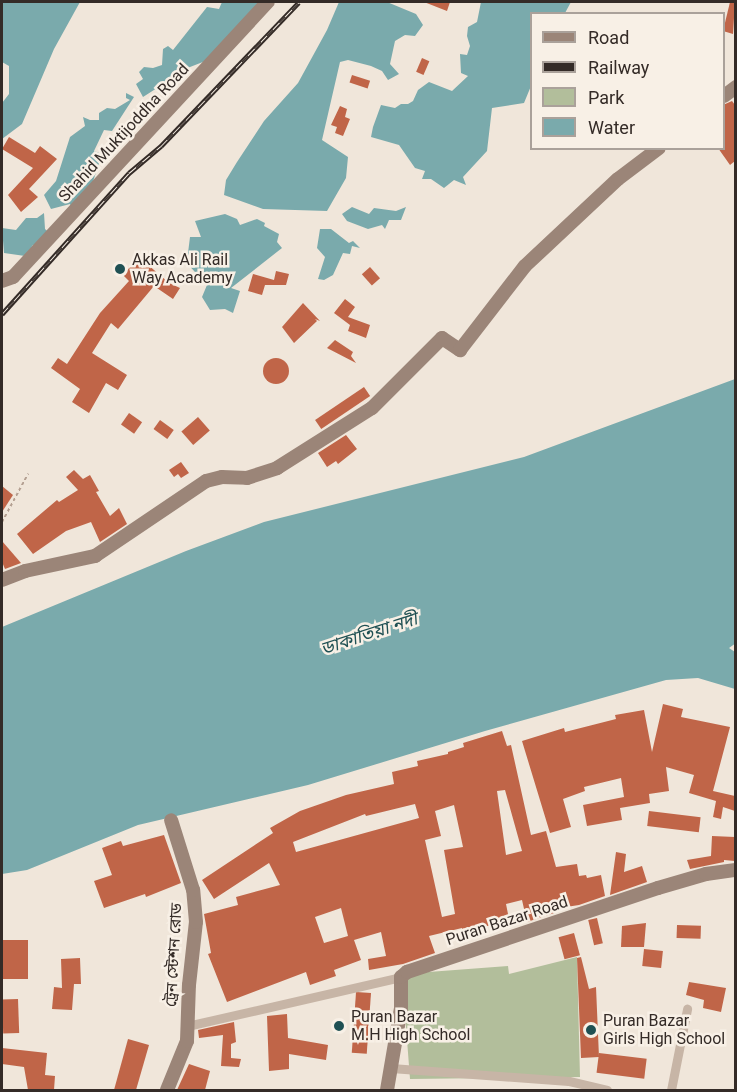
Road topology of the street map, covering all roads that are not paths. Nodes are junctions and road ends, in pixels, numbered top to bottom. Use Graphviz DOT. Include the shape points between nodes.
graph roads {
  1 [pos="268,2"];
  2 [pos="656,150"];
  3 [pos="2,281"];
  4 [pos="2,580"];
  5 [pos="171,820"];
  6 [pos="735,870"];
  7 [pos="402,977"];
  8 [pos="687,1008"];
  9 [pos="187,1026"];
  10 [pos="391,1068"];
  11 [pos="166,1090"];
  12 [pos="387,1090"];
  13 [pos="607,1090"];
  14 [pos="671,1090"];
  1 -- 3 [label="street, Shahid Muktijoddha Road" via="13,278"];
  2 -- 4 [label="street" via="618,179 525,266 460,350 442,338 372,408 277,468 247,478 206,481 95,556"];
  5 -- 9 [label="street, ট্রেন স্টেশন রোড" via="196,903"];
  6 -- 7 [label="street, Puran Bazar Road" via="658,888 419,966"];
  7 -- 9 [label="street"];
  7 -- 10 [label="street"];
  8 -- 14 [label="street"];
  9 -- 11 [label="street, ট্রেন স্টেশন রোড" via="187,1041"];
  10 -- 12 [label="street"];
  10 -- 13 [label="street" via="569,1080"];
}
